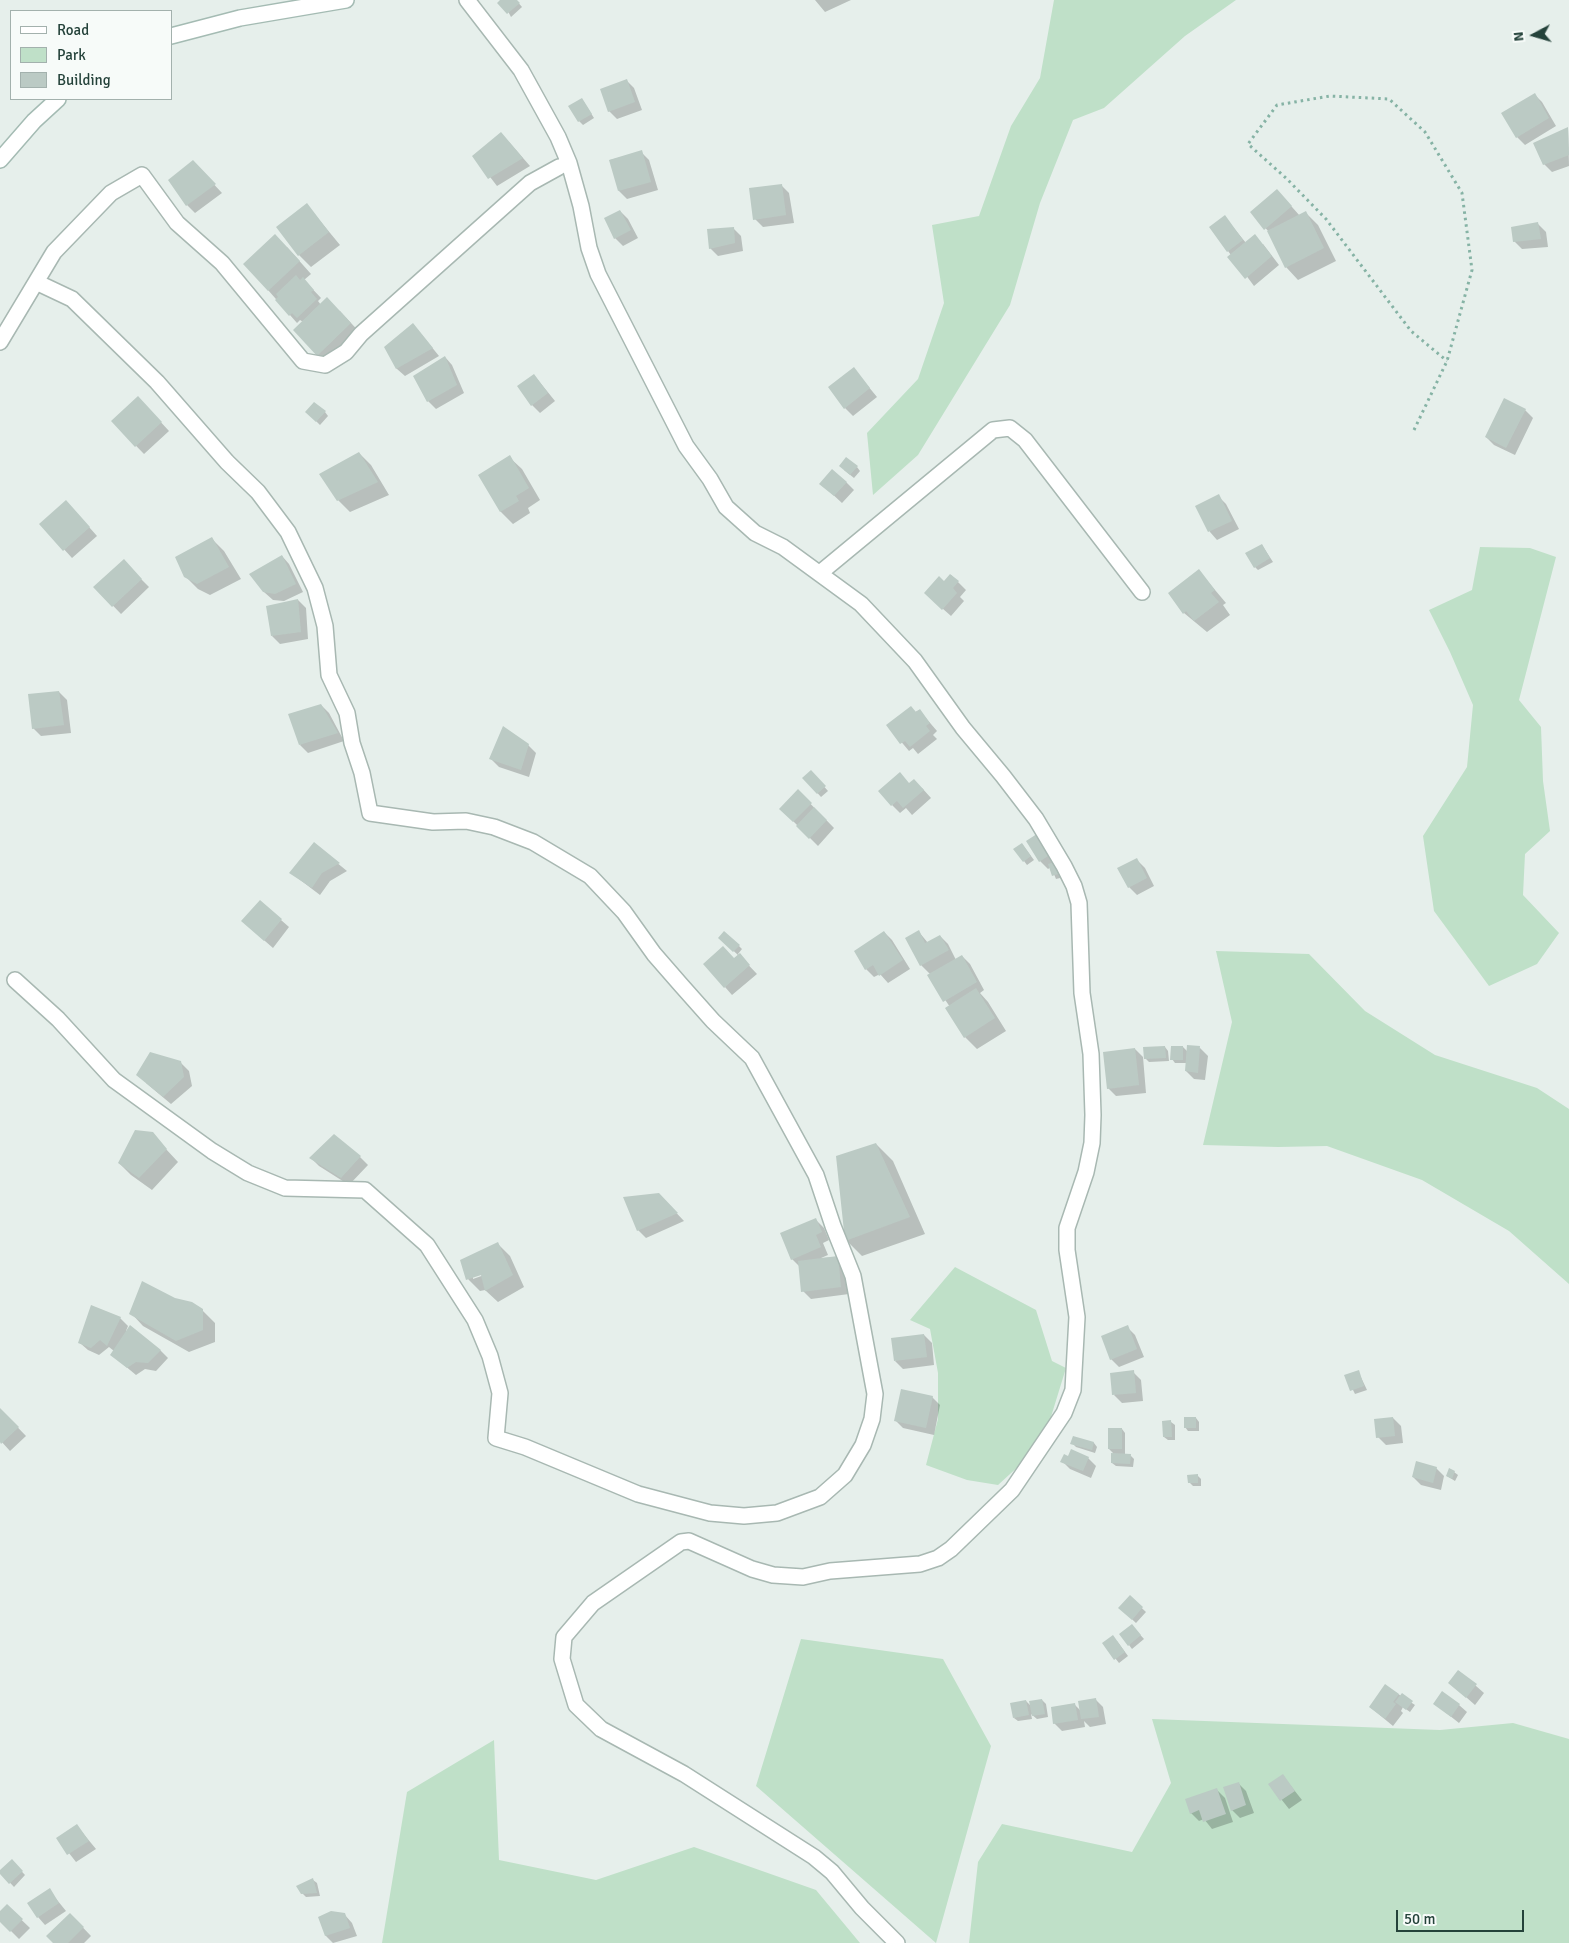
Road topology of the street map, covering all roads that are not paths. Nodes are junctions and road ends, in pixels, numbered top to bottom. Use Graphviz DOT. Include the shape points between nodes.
graph roads {
  1 [pos="346,0"];
  2 [pos="467,0"];
  3 [pos="172,36"];
  4 [pos="57,100"];
  5 [pos="0,160"];
  6 [pos="559,166"];
  7 [pos="36,282"];
  8 [pos="0,342"];
  9 [pos="820,573"];
  10 [pos="1142,592"];
  11 [pos="15,980"];
  12 [pos="897,1943"];
  1 -- 3 [label="street" via="240,18"];
  2 -- 9 [label="street" via="521,70 558,137 571,172 598,274 686,446 726,507 755,533 783,547"];
  4 -- 5 [label="street"];
  6 -- 7 [label="street" via="530,183 361,334 346,352 325,365 303,361 222,263 177,223 142,175 111,194 54,252"];
  7 -- 8 [label="street"];
  7 -- 11 [label="street" via="72,299 156,382 258,492 288,532 315,588 325,626 329,675 347,713 370,813 433,822 466,821 494,827 533,842 590,876 624,912 654,954 752,1058 816,1176 853,1276 875,1394 872,1419 863,1445 845,1475 820,1497 777,1513 744,1516 710,1513 638,1494 496,1438 500,1393 490,1356 475,1320 427,1245 365,1190 285,1188 248,1173 212,1151 114,1080 58,1018"];
  9 -- 10 [label="street" via="993,430 1010,428 1025,440"];
  9 -- 12 [label="street" via="861,604 915,661 1036,820 1074,886 1078,903 1082,992 1094,1115 1086,1172 1067,1228 1077,1317 1073,1390 1064,1413 1012,1490 938,1558 920,1564 830,1571 803,1577 774,1575 752,1569 689,1541 681,1542 592,1603 564,1637 562,1659 576,1705 602,1729 684,1774 814,1857 832,1872"];
}
